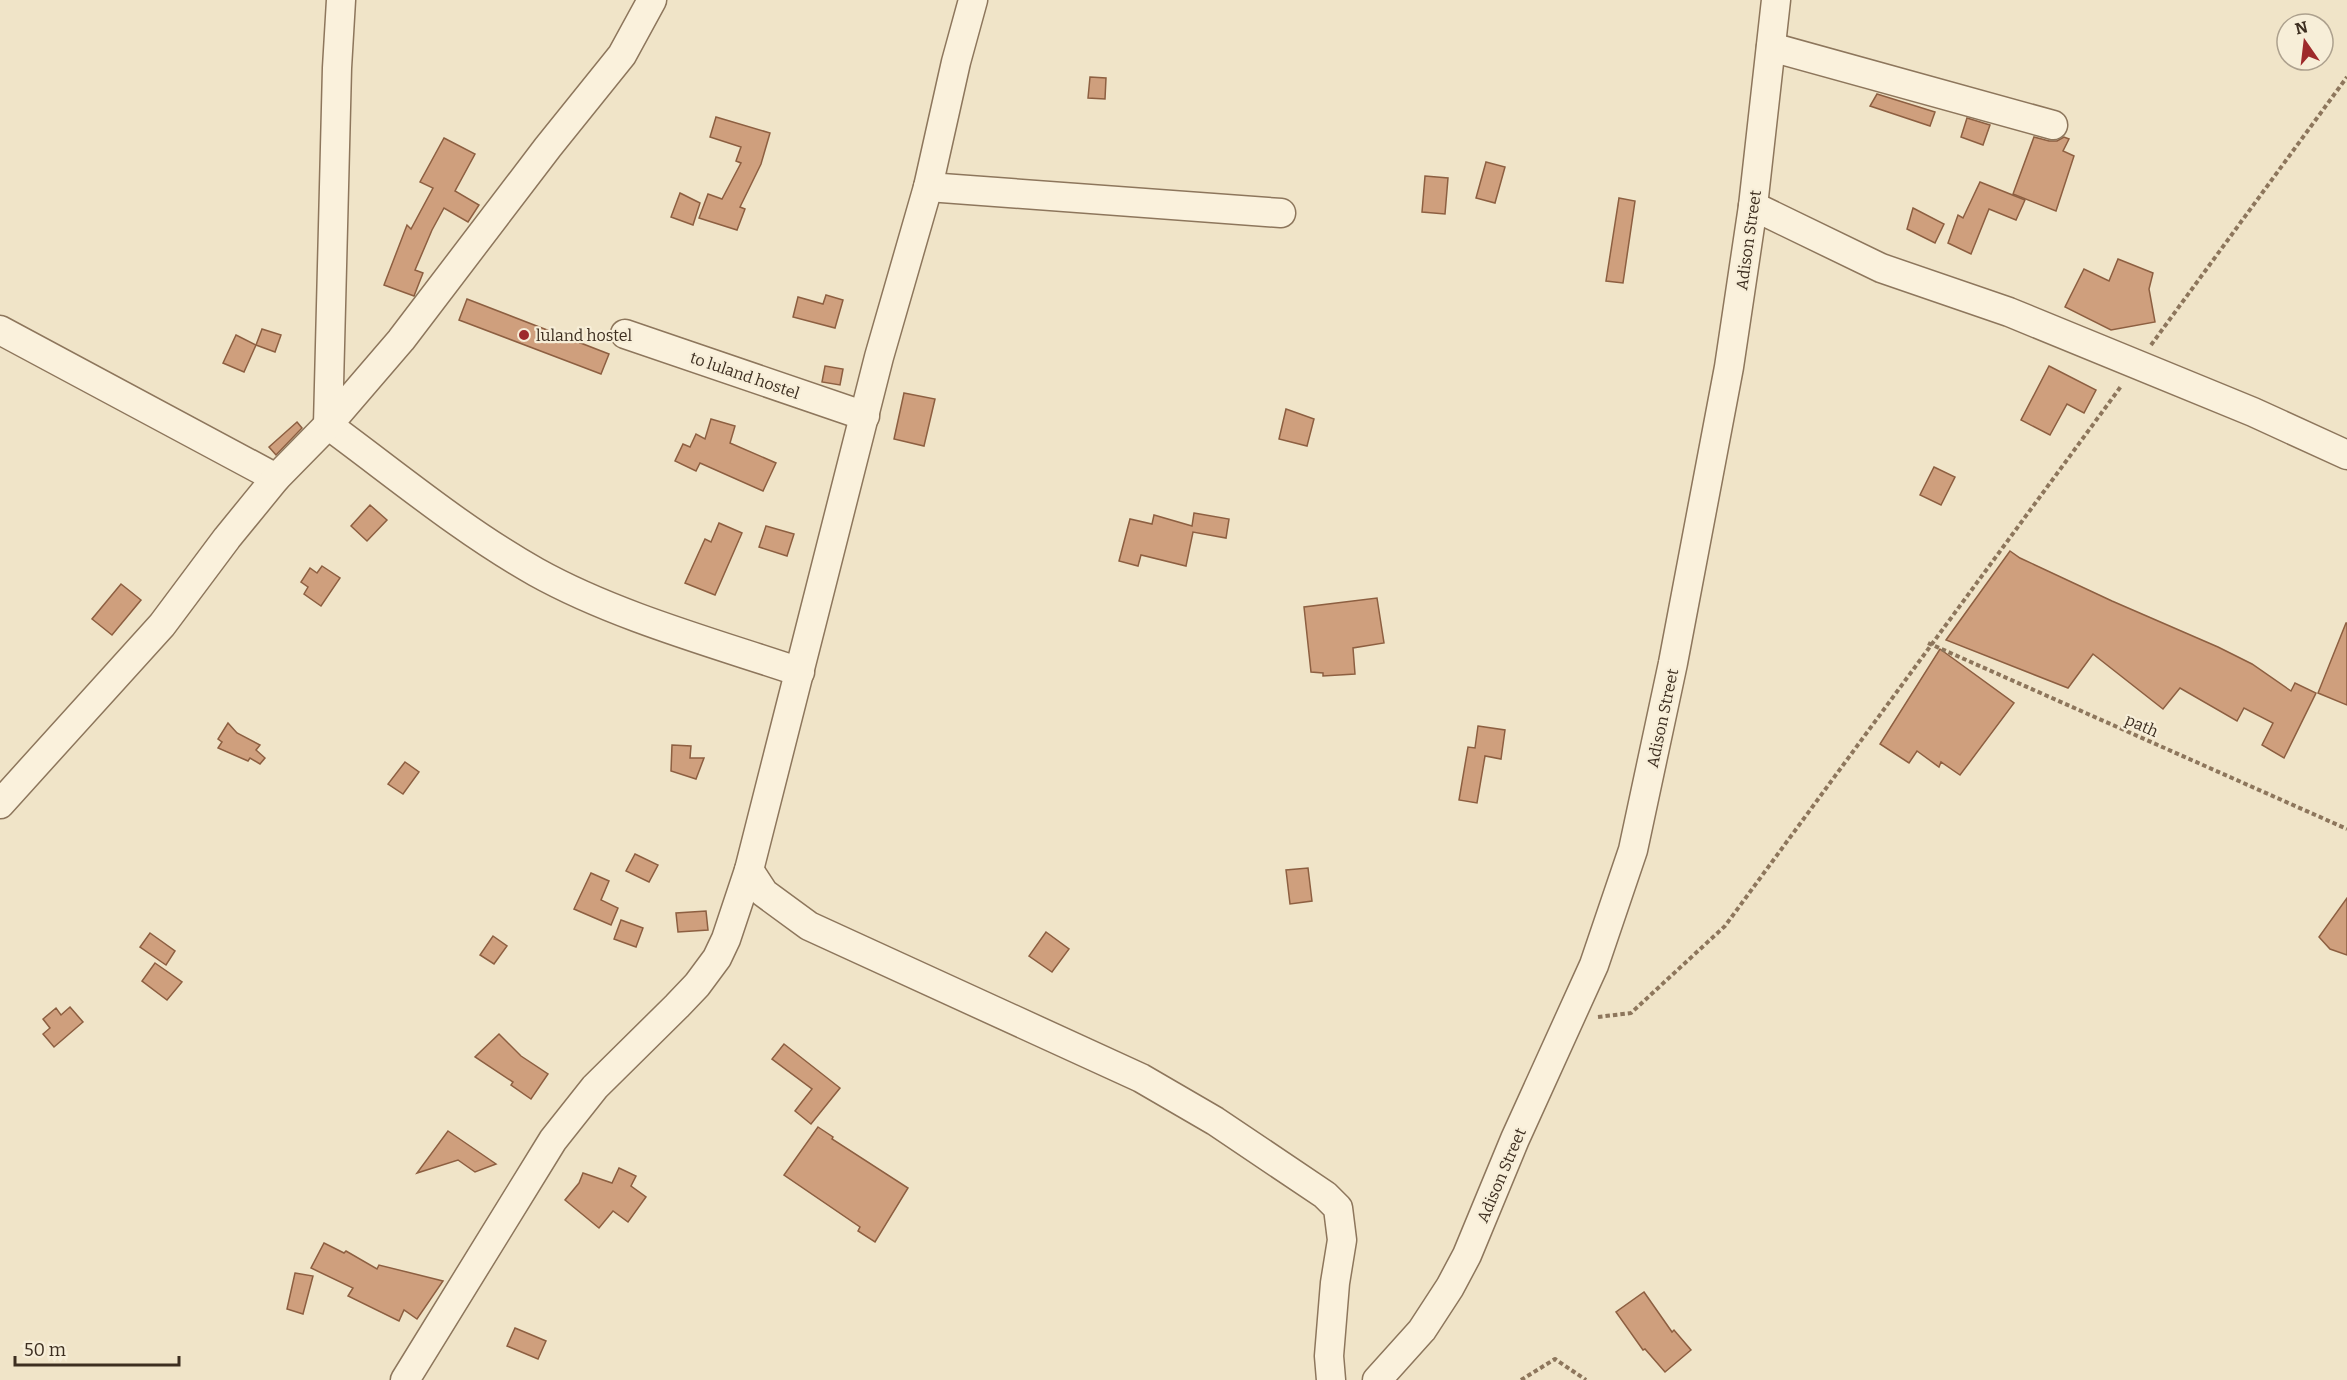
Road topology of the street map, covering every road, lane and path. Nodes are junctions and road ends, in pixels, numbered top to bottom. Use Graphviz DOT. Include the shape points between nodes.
graph roads {
  1 [pos="341,0"];
  2 [pos="652,0"];
  3 [pos="973,0"];
  4 [pos="1776,0"];
  5 [pos="1771,47"];
  6 [pos="2347,77"];
  7 [pos="2053,125"];
  8 [pos="928,187"];
  9 [pos="1753,206"];
  10 [pos="1281,213"];
  11 [pos="0,330"];
  12 [pos="624,334"];
  13 [pos="2138,364"];
  14 [pos="865,416"];
  15 [pos="328,425"];
  16 [pos="2347,455"];
  17 [pos="276,478"];
  18 [pos="1928,643"];
  19 [pos="800,672"];
  20 [pos="0,804"];
  21 [pos="2347,829"];
  22 [pos="749,870"];
  23 [pos="1569,1021"];
  24 [pos="405,1380"];
  25 [pos="1331,1380"];
  26 [pos="1377,1380"];
  27 [pos="1521,1380"];
  28 [pos="1586,1380"];
  1 -- 15 [label="street"];
  2 -- 15 [label="street" via="622,55 401,340"];
  3 -- 8 [label="street"];
  4 -- 5 [label="street, Adison Street"];
  5 -- 7 [label="street"];
  5 -- 9 [label="street, Adison Street"];
  6 -- 13 [label="path"];
  8 -- 10 [label="street"];
  8 -- 14 [label="street"];
  9 -- 13 [label="street" via="1881,268 2009,312"];
  9 -- 23 [label="street, Adison Street" via="1696,551 1633,850 1602,945"];
  11 -- 17 [label="street"];
  12 -- 14 [label="street, to luland hostel"];
  13 -- 16 [label="street"];
  13 -- 23 [label="path" via="1725,926 1630,1013"];
  14 -- 19 [label="street"];
  15 -- 17 [label="street"];
  15 -- 19 [label="street" via="536,572 663,627"];
  17 -- 20 [label="street" via="162,625"];
  18 -- 21 [label="path, path"];
  19 -- 22 [label="street"];
  22 -- 24 [label="street" via="717,958 697,985 595,1087 553,1140"];
  22 -- 25 [label="street" via="764,893 809,926 1141,1078 1215,1121 1325,1195 1338,1208 1342,1240 1330,1346"];
  23 -- 26 [label="street, Adison Street" via="1467,1255 1422,1330"];
  27 -- 28 [label="path" via="1555,1359"];
}
